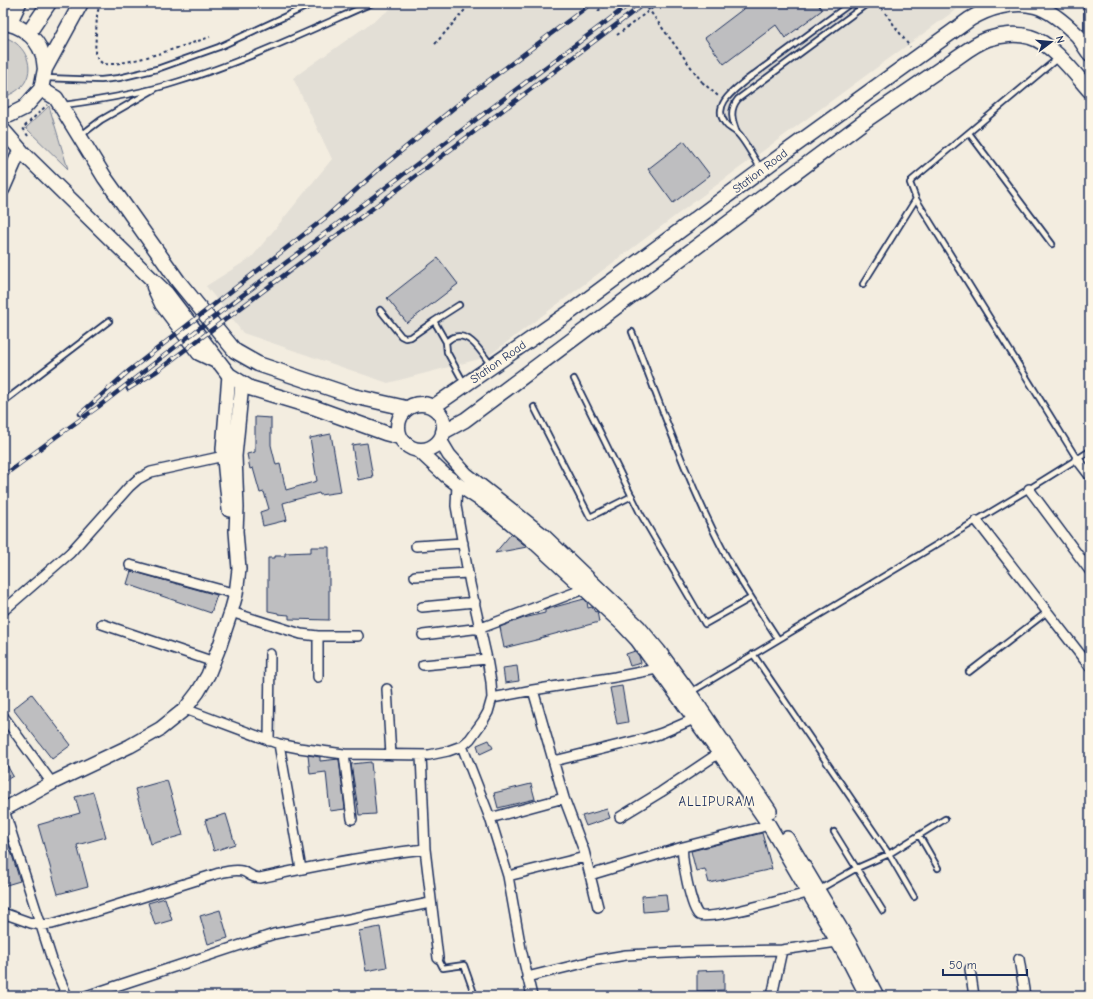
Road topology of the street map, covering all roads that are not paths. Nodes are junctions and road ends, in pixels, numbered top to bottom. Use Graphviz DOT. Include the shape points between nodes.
graph roads {
  1 [pos="19,3"];
  2 [pos="49,3"];
  3 [pos="80,3"];
  4 [pos="314,3"];
  5 [pos="372,3"];
  6 [pos="851,3"];
  7 [pos="868,3"];
  8 [pos="994,3"];
  9 [pos="1085,3"];
  10 [pos="1034,4"];
  11 [pos="982,11"];
  12 [pos="6,23"];
  13 [pos="28,34"];
  14 [pos="1088,52"];
  15 [pos="1060,57"];
  16 [pos="43,79"];
  17 [pos="159,87"];
  18 [pos="1090,91"];
  19 [pos="54,105"];
  20 [pos="3,115"];
  21 [pos="3,130"];
  22 [pos="737,133"];
  23 [pos="969,133"];
  24 [pos="80,136"];
  25 [pos="20,150"];
  26 [pos="762,170"];
  27 [pos="3,189"];
  28 [pos="916,199"];
  29 [pos="1052,244"];
  30 [pos="863,284"];
  31 [pos="459,305"];
  32 [pos="380,310"];
  33 [pos="109,321"];
  34 [pos="434,322"];
  35 [pos="632,332"];
  36 [pos="446,342"];
  37 [pos="492,366"];
  38 [pos="229,376"];
  39 [pos="574,379"];
  40 [pos="242,384"];
  41 [pos="465,385"];
  42 [pos="3,402"];
  43 [pos="433,407"];
  44 [pos="534,407"];
  45 [pos="406,408"];
  46 [pos="442,436"];
  47 [pos="400,437"];
  48 [pos="418,450"];
  49 [pos="1090,451"];
  50 [pos="224,456"];
  51 [pos="1077,459"];
  52 [pos="1090,476"];
  53 [pos="457,484"];
  54 [pos="1029,490"];
  55 [pos="632,496"];
  56 [pos="977,521"];
  57 [pos="236,531"];
  58 [pos="463,543"];
  59 [pos="416,546"];
  60 [pos="130,565"];
  61 [pos="1090,571"];
  62 [pos="468,573"];
  63 [pos="415,576"];
  64 [pos="584,590"];
  65 [pos="236,594"];
  66 [pos="751,598"];
  67 [pos="474,602"];
  68 [pos="422,607"];
  69 [pos="3,611"];
  70 [pos="230,612"];
  71 [pos="1047,612"];
  72 [pos="102,624"];
  73 [pos="481,628"];
  74 [pos="423,635"];
  75 [pos="318,636"];
  76 [pos="358,636"];
  77 [pos="778,639"];
  78 [pos="270,654"];
  79 [pos="753,654"];
  80 [pos="487,659"];
  81 [pos="214,662"];
  82 [pos="423,665"];
  83 [pos="664,667"];
  84 [pos="1090,667"];
  85 [pos="969,672"];
  86 [pos="318,676"];
  87 [pos="387,689"];
  88 [pos="533,690"];
  89 [pos="690,693"];
  90 [pos="492,698"];
  91 [pos="185,709"];
  92 [pos="3,716"];
  93 [pos="694,718"];
  94 [pos="268,741"];
  95 [pos="279,744"];
  96 [pos="462,746"];
  97 [pos="719,753"];
  98 [pos="344,754"];
  99 [pos="391,755"];
  100 [pos="421,755"];
  101 [pos="554,761"];
  102 [pos="52,783"];
  103 [pos="564,798"];
  104 [pos="3,810"];
  105 [pos="620,817"];
  106 [pos="490,818"];
  107 [pos="352,819"];
  108 [pos="946,819"];
  109 [pos="769,825"];
  110 [pos="834,832"];
  111 [pos="920,835"];
  112 [pos="683,847"];
  113 [pos="425,849"];
  114 [pos="889,854"];
  115 [pos="585,857"];
  116 [pos="857,868"];
  117 [pos="938,868"];
  118 [pos="301,869"];
  119 [pos="590,875"];
  120 [pos="508,876"];
  121 [pos="813,891"];
  122 [pos="914,897"];
  123 [pos="430,903"];
  124 [pos="598,907"];
  125 [pos="883,911"];
  126 [pos="3,913"];
  127 [pos="41,925"];
  128 [pos="837,942"];
  129 [pos="782,950"];
  130 [pos="438,958"];
  131 [pos="1019,960"];
  132 [pos="970,969"];
  133 [pos="527,977"];
  134 [pos="67,996"];
  135 [pos="86,996"];
  136 [pos="475,996"];
  137 [pos="532,996"];
  138 [pos="772,996"];
  139 [pos="867,996"];
  140 [pos="877,996"];
  141 [pos="974,996"];
  142 [pos="1025,996"];
  1 -- 12 [label="main road"];
  2 -- 13 [label="main road"];
  3 -- 16 [label="main road"];
  4 -- 16 [label="lane" via="219,47 157,69 102,80"];
  5 -- 17 [label="lane" via="264,50"];
  6 -- 22 [label="lane" via="739,86 724,101 721,109 724,123"];
  7 -- 22 [label="lane" via="738,99 731,112"];
  8 -- 11 [label="lane"];
  9 -- 14 [label="lane"];
  10 -- 11 [label="main road, Station Road" via="997,6"];
  10 -- 14 [label="main road, Station Road" via="1060,21 1078,37"];
  11 -- 26 [label="main road, Station Road"];
  12 -- 13 [label="main road" via="23,29"];
  13 -- 16 [label="main road" via="35,39 42,53"];
  15 -- 18 [label="main road, Station Road"];
  15 -- 23 [label="lane"];
  15 -- 46 [label="main road, Station Road" via="1045,44 1030,37 1016,35 987,40 971,48 866,120"];
  16 -- 19 [label="main road" via="56,98"];
  16 -- 20 [label="main road" via="24,108 10,115"];
  17 -- 19 [label="lane" via="104,99"];
  17 -- 24 [label="lane" via="101,120"];
  19 -- 24 [label="main road"];
  21 -- 25 [label="main road"];
  22 -- 26 [label="lane"];
  23 -- 28 [label="lane" via="912,180 910,187"];
  23 -- 29 [label="lane"];
  24 -- 45 [label="main road" via="113,189 170,269 235,350 258,364 353,396"];
  25 -- 27 [label="main road"];
  25 -- 38 [label="main road" via="166,293"];
  26 -- 37 [label="main road, Station Road" via="573,310"];
  28 -- 30 [label="lane"];
  28 -- 51 [label="lane"];
  31 -- 34 [label="lane"];
  32 -- 34 [label="lane" via="405,338 411,337"];
  33 -- 42 [label="lane"];
  34 -- 36 [label="lane"];
  35 -- 66 [label="lane" via="707,517"];
  36 -- 37 [label="lane" via="454,337 464,336"];
  36 -- 41 [label="lane" via="447,352"];
  37 -- 41 [label="main road, Station Road"];
  38 -- 40 [label="main road"];
  38 -- 50 [label="main road"];
  39 -- 55 [label="lane"];
  40 -- 47 [label="main road"];
  40 -- 57 [label="main road" via="235,456"];
  41 -- 43 [label="main road, Station Road"];
  43 -- 45 [label="main road" via="415,404"];
  43 -- 46 [label="main road" via="444,422"];
  44 -- 55 [label="lane" via="590,517"];
  45 -- 47 [label="main road" via="397,426"];
  46 -- 48 [label="main road" via="434,446"];
  46 -- 83 [label="main road" via="449,455 466,474 543,535 639,627"];
  47 -- 48 [label="main road" via="407,446"];
  48 -- 53 [label="main road"];
  49 -- 51 [label="lane"];
  50 -- 57 [label="main road" via="229,512"];
  50 -- 69 [label="street" via="151,472 138,479 70,553"];
  51 -- 52 [label="street"];
  51 -- 54 [label="lane"];
  53 -- 58 [label="street" via="456,506"];
  53 -- 64 [label="main road" via="508,520"];
  54 -- 56 [label="lane"];
  54 -- 61 [label="street"];
  55 -- 66 [label="lane" via="705,624"];
  56 -- 71 [label="street"];
  56 -- 77 [label="lane"];
  57 -- 65 [label="main road" via="239,569"];
  58 -- 59 [label="street"];
  58 -- 62 [label="street"];
  60 -- 65 [label="street"];
  62 -- 63 [label="street"];
  62 -- 67 [label="street"];
  64 -- 73 [label="street"];
  64 -- 83 [label="main road"];
  65 -- 70 [label="main road"];
  66 -- 77 [label="lane"];
  67 -- 68 [label="street"];
  67 -- 73 [label="street"];
  70 -- 75 [label="street" via="301,634"];
  70 -- 81 [label="main road"];
  71 -- 84 [label="street"];
  71 -- 85 [label="lane"];
  72 -- 81 [label="street"];
  73 -- 74 [label="street"];
  73 -- 80 [label="street"];
  75 -- 76 [label="street"];
  75 -- 86 [label="street"];
  77 -- 79 [label="lane"];
  78 -- 94 [label="street"];
  79 -- 89 [label="lane"];
  79 -- 114 [label="lane"];
  80 -- 82 [label="street"];
  80 -- 90 [label="street"];
  81 -- 91 [label="main road" via="198,692"];
  83 -- 88 [label="street"];
  83 -- 89 [label="main road"];
  83 -- 93 [label="main road"];
  87 -- 99 [label="street"];
  88 -- 90 [label="street"];
  88 -- 101 [label="street"];
  89 -- 121 [label="main road" via="778,823"];
  90 -- 96 [label="street" via="488,712 477,730"];
  91 -- 94 [label="street"];
  91 -- 102 [label="main road" via="160,729 130,746"];
  92 -- 102 [label="street"];
  93 -- 97 [label="main road"];
  93 -- 101 [label="street" via="647,738"];
  94 -- 95 [label="street"];
  95 -- 98 [label="street"];
  95 -- 118 [label="street"];
  96 -- 100 [label="street" via="441,753"];
  96 -- 106 [label="street"];
  97 -- 105 [label="street"];
  97 -- 109 [label="main road"];
  98 -- 99 [label="street"];
  98 -- 107 [label="street"];
  99 -- 100 [label="street"];
  100 -- 113 [label="street"];
  101 -- 103 [label="street"];
  102 -- 104 [label="main road"];
  103 -- 106 [label="street"];
  103 -- 115 [label="street"];
  104 -- 127 [label="street"];
  106 -- 120 [label="street"];
  108 -- 111 [label="lane"];
  109 -- 112 [label="street"];
  109 -- 121 [label="main road"];
  110 -- 116 [label="lane"];
  111 -- 114 [label="lane"];
  111 -- 117 [label="lane"];
  112 -- 119 [label="street"];
  112 -- 121 [label="street" via="690,893 696,912 700,915 745,909"];
  113 -- 118 [label="street"];
  113 -- 123 [label="street"];
  114 -- 116 [label="lane"];
  114 -- 122 [label="lane"];
  115 -- 119 [label="street"];
  115 -- 120 [label="street"];
  116 -- 121 [label="lane"];
  116 -- 125 [label="lane"];
  118 -- 127 [label="street" via="260,878 251,878 244,871 234,870 85,915"];
  119 -- 124 [label="street"];
  120 -- 133 [label="street"];
  121 -- 128 [label="main road"];
  121 -- 140 [label="main road" via="849,942"];
  123 -- 130 [label="street"];
  123 -- 135 [label="street" via="274,934"];
  126 -- 127 [label="street"];
  127 -- 134 [label="street"];
  128 -- 129 [label="street"];
  128 -- 139 [label="main road"];
  129 -- 133 [label="street" via="626,955"];
  129 -- 138 [label="street"];
  130 -- 136 [label="lane" via="443,968 464,965"];
  131 -- 142 [label="street"];
  132 -- 141 [label="street"];
  133 -- 137 [label="street"];
}
